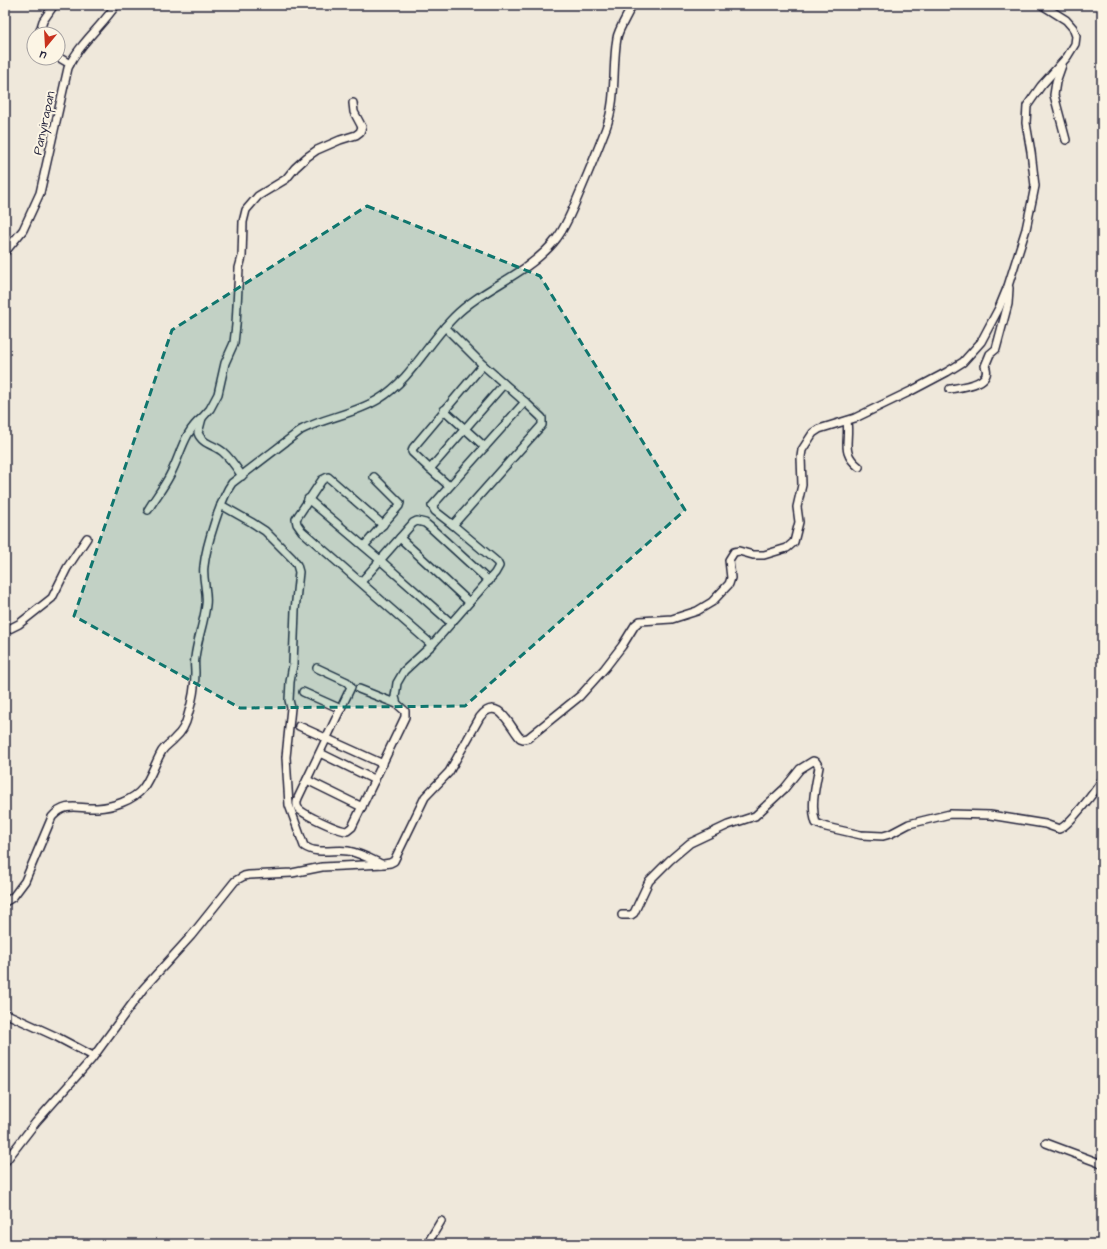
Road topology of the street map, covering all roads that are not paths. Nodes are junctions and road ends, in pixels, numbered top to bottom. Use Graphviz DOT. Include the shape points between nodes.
graph roads {
  1 [pos="54,5"];
  2 [pos="116,5"];
  3 [pos="632,5"];
  4 [pos="1042,5"];
  5 [pos="41,26"];
  6 [pos="1063,61"];
  7 [pos="66,62"];
  8 [pos="70,64"];
  9 [pos="353,102"];
  10 [pos="1066,140"];
  11 [pos="5,252"];
  12 [pos="1008,286"];
  13 [pos="445,327"];
  14 [pos="484,365"];
  15 [pos="504,384"];
  16 [pos="950,389"];
  17 [pos="525,402"];
  18 [pos="444,410"];
  19 [pos="202,418"];
  20 [pos="847,421"];
  21 [pos="464,429"];
  22 [pos="485,448"];
  23 [pos="859,467"];
  24 [pos="430,469"];
  25 [pos="242,476"];
  26 [pos="374,478"];
  27 [pos="449,486"];
  28 [pos="308,499"];
  29 [pos="221,505"];
  30 [pos="148,510"];
  31 [pos="383,525"];
  32 [pos="452,526"];
  33 [pos="87,538"];
  34 [pos="400,538"];
  35 [pos="364,546"];
  36 [pos="380,560"];
  37 [pos="489,581"];
  38 [pos="361,582"];
  39 [pos="469,602"];
  40 [pos="450,622"];
  41 [pos="5,631"];
  42 [pos="432,645"];
  43 [pos="317,668"];
  44 [pos="359,688"];
  45 [pos="303,692"];
  46 [pos="397,704"];
  47 [pos="341,710"];
  48 [pos="299,726"];
  49 [pos="327,738"];
  50 [pos="320,753"];
  51 [pos="383,764"];
  52 [pos="307,780"];
  53 [pos="375,780"];
  54 [pos="1102,780"];
  55 [pos="362,807"];
  56 [pos="381,864"];
  57 [pos="5,902"];
  58 [pos="622,915"];
  59 [pos="9,1015"];
  60 [pos="94,1056"];
  61 [pos="1046,1143"];
  62 [pos="5,1162"];
  63 [pos="1102,1164"];
  64 [pos="441,1221"];
  65 [pos="426,1244"];
  1 -- 5 [label="street"];
  2 -- 8 [label="street, Panyirapan"];
  3 -- 13 [label="street" via="617,37 611,108 606,127 566,224 548,248 526,266 474,300"];
  4 -- 6 [label="street" via="1066,20 1076,36 1073,50"];
  6 -- 10 [label="street" via="1054,95"];
  6 -- 12 [label="street" via="1041,86 1028,106 1026,123 1035,186 1026,229"];
  7 -- 8 [label="street"];
  8 -- 11 [label="street, Panyirapan" via="40,193 24,230"];
  9 -- 19 [label="street" via="354,112 362,127 360,132 318,150 295,168 286,179 258,196 246,210 242,228 235,338 225,363 218,394"];
  12 -- 16 [label="street" via="1008,304 996,349 990,354 985,366 986,376 975,384"];
  12 -- 20 [label="street" via="982,342 963,362 911,391"];
  13 -- 14 [label="street"];
  13 -- 25 [label="street" via="420,361 388,393 361,409 301,430"];
  14 -- 15 [label="street"];
  14 -- 18 [label="street"];
  15 -- 17 [label="street"];
  15 -- 21 [label="street"];
  17 -- 22 [label="street"];
  17 -- 32 [label="street" via="542,418 542,425"];
  18 -- 21 [label="street"];
  18 -- 24 [label="street" via="412,450"];
  19 -- 25 [label="street" via="198,433 200,436 224,453"];
  19 -- 30 [label="street" via="189,433 170,475"];
  20 -- 23 [label="street" via="846,449"];
  20 -- 56 [label="street" via="819,429 813,433 802,450 802,485 797,507 799,522 792,544 764,555 734,552 729,560 729,584 712,602 697,611 672,619 640,621 605,668 580,696 528,738 520,738 498,710 485,711 448,772 425,797 398,856 390,863"];
  21 -- 22 [label="street"];
  21 -- 24 [label="street"];
  22 -- 27 [label="street"];
  24 -- 27 [label="street"];
  25 -- 29 [label="street" via="232,483"];
  26 -- 31 [label="street" via="400,503"];
  27 -- 32 [label="street" via="432,506"];
  28 -- 31 [label="street" via="322,480 328,477"];
  28 -- 35 [label="street"];
  28 -- 38 [label="street" via="297,517 297,524"];
  29 -- 56 [label="street" via="265,531 292,558 299,572 286,757 289,805 304,846 318,851 348,852"];
  29 -- 57 [label="street" via="204,566 206,605 194,660 194,690 183,729 163,750 150,777 135,796 107,806 72,806 56,812 25,881 13,897"];
  31 -- 35 [label="street"];
  32 -- 37 [label="street" via="499,564"];
  33 -- 41 [label="street" via="67,568 52,598"];
  34 -- 36 [label="street"];
  34 -- 37 [label="street" via="413,523 425,523"];
  34 -- 39 [label="street"];
  35 -- 36 [label="street"];
  36 -- 38 [label="street"];
  36 -- 40 [label="street"];
  37 -- 39 [label="street"];
  38 -- 42 [label="street"];
  39 -- 40 [label="street"];
  40 -- 42 [label="street"];
  42 -- 46 [label="street" via="401,675 395,691"];
  43 -- 47 [label="street" via="351,685"];
  44 -- 46 [label="street"];
  45 -- 47 [label="street"];
  46 -- 51 [label="street" via="406,714"];
  47 -- 49 [label="street"];
  48 -- 49 [label="street"];
  49 -- 50 [label="street"];
  49 -- 51 [label="street"];
  50 -- 52 [label="street"];
  50 -- 53 [label="street"];
  51 -- 53 [label="street"];
  52 -- 55 [label="street"];
  52 -- 55 [label="street" via="298,798 298,807 304,813 344,831 350,830"];
  53 -- 55 [label="street"];
  54 -- 58 [label="street" via="1066,825 1059,829 1045,824 990,815 950,814 909,824 883,836 867,836 816,823 814,799 818,767 813,761 800,769 784,789 755,816 728,825 690,844 680,852 649,881 634,912 631,915"];
  56 -- 60 [label="street" via="322,867 292,873 249,875 239,878 143,989"];
  59 -- 60 [label="street"];
  60 -- 62 [label="street"];
  61 -- 63 [label="street"];
  64 -- 65 [label="street"];
}
